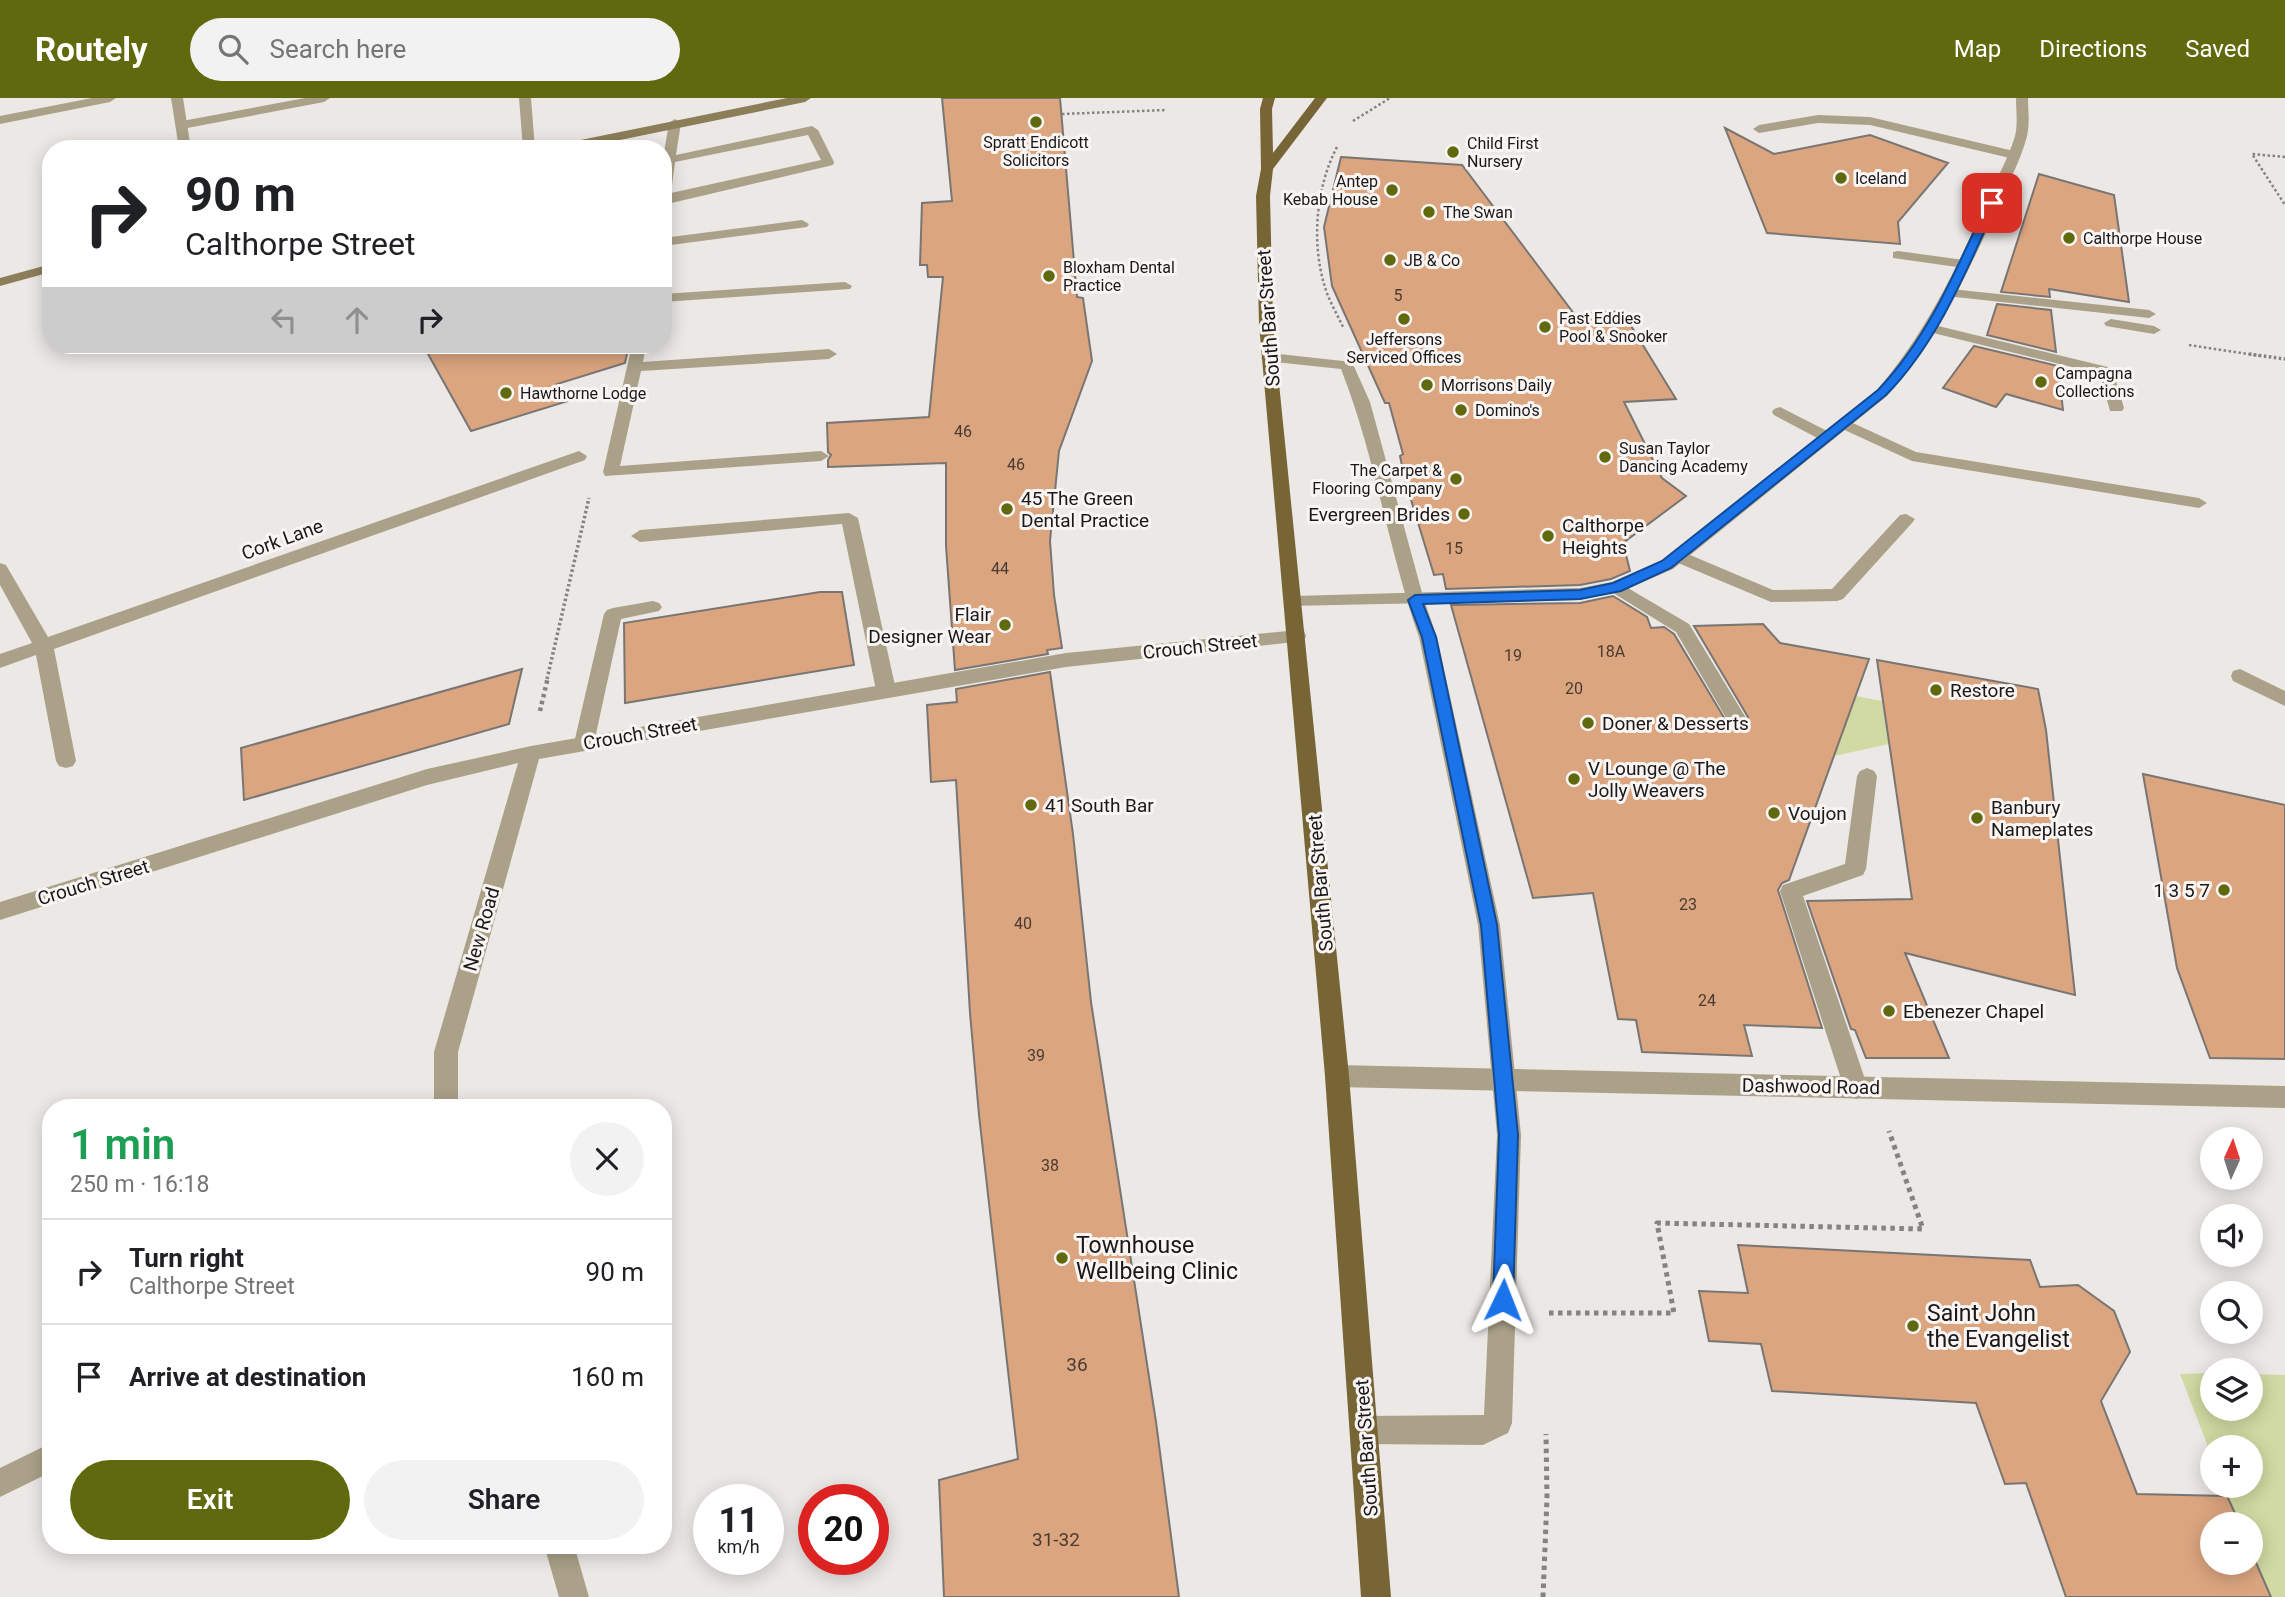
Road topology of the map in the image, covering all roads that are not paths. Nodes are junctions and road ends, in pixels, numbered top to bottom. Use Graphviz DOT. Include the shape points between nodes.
graph roads {
  1 [pos="110,98"];
  2 [pos="177,98"];
  3 [pos="324,98"];
  4 [pos="525,98"];
  5 [pos="805,98"];
  6 [pos="1269,98"];
  7 [pos="1321,98"];
  8 [pos="2022,98"];
  9 [pos="0,120"];
  10 [pos="675,123"];
  11 [pos="182,125"];
  12 [pos="1759,129"];
  13 [pos="184,140"];
  14 [pos="528,140"];
  15 [pos="619,140"];
  16 [pos="672,142"];
  17 [pos="2014,155"];
  18 [pos="672,159"];
  19 [pos="1267,169"];
  20 [pos="672,198"];
  21 [pos="802,224"];
  22 [pos="672,241"];
  23 [pos="1898,255"];
  24 [pos="1964,264"];
  25 [pos="42,270"];
  26 [pos="0,282"];
  27 [pos="845,285"];
  28 [pos="1951,293"];
  29 [pos="672,297"];
  30 [pos="2037,304"];
  31 [pos="2149,314"];
  32 [pos="1930,328"];
  33 [pos="2154,330"];
  34 [pos="637,354"];
  35 [pos="829,354"];
  36 [pos="1269,358"];
  37 [pos="633,368"];
  38 [pos="2116,408"];
  39 [pos="1780,412"];
  40 [pos="1844,424"];
  41 [pos="1827,437"];
  42 [pos="579,456"];
  43 [pos="821,456"];
  44 [pos="2199,503"];
  45 [pos="1906,519"];
  46 [pos="640,536"];
  47 [pos="1677,556"];
  48 [pos="0,569"];
  49 [pos="1616,587"];
  50 [pos="1415,600"];
  51 [pos="1294,602"];
  52 [pos="653,607"];
  53 [pos="1297,636"];
  54 [pos="44,647"];
  55 [pos="0,662"];
  56 [pos="2240,676"];
  57 [pos="886,690"];
  58 [pos="2285,699"];
  59 [pos="1736,718"];
  60 [pos="584,743"];
  61 [pos="531,753"];
  62 [pos="66,761"];
  63 [pos="1867,776"];
  64 [pos="0,911"];
  65 [pos="1337,1076"];
  66 [pos="1505,1079"];
  67 [pos="1865,1088"];
  68 [pos="2285,1097"];
  69 [pos="446,1099"];
  70 [pos="1364,1430"];
  71 [pos="42,1462"];
  72 [pos="0,1483"];
  73 [pos="562,1554"];
  74 [pos="574,1597"];
  75 [pos="1376,1597"];
  1 -- 9 [label="street"];
  2 -- 11 [label="street"];
  3 -- 11 [label="street"];
  4 -- 14 [label="street"];
  5 -- 10 [label="main road"];
  6 -- 19 [label="main road, South Bar Street"];
  7 -- 19 [label="main road"];
  8 -- 17 [label="street" via="2022,133"];
  10 -- 15 [label="main road"];
  10 -- 16 [label="street"];
  11 -- 13 [label="street"];
  12 -- 17 [label="street" via="1818,119 1870,121"];
  17 -- 24 [label="street"];
  18 -- 20 [label="street" via="812,130 828,162"];
  19 -- 36 [label="main road, South Bar Street" via="1263,222"];
  21 -- 22 [label="street"];
  23 -- 24 [label="street"];
  24 -- 28 [label="street"];
  25 -- 26 [label="main road"];
  27 -- 29 [label="street"];
  28 -- 30 [label="street"];
  28 -- 32 [label="street"];
  30 -- 31 [label="street"];
  30 -- 33 [label="street"];
  32 -- 38 [label="street" via="2107,371"];
  32 -- 40 [label="street" via="1901,373"];
  34 -- 37 [label="street"];
  35 -- 37 [label="street"];
  36 -- 50 [label="street" via="1347,365 1362,402"];
  36 -- 51 [label="main road, South Bar Street"];
  37 -- 43 [label="street" via="611,472"];
  39 -- 41 [label="street"];
  40 -- 41 [label="street"];
  40 -- 44 [label="street" via="1912,456"];
  41 -- 47 [label="street"];
  42 -- 54 [label="street, Cork Lane"];
  45 -- 47 [label="street" via="1837,595 1771,596"];
  46 -- 57 [label="street" via="849,518"];
  47 -- 49 [label="street"];
  48 -- 54 [label="street"];
  49 -- 50 [label="street" via="1580,594"];
  49 -- 59 [label="street" via="1683,628"];
  50 -- 51 [label="street"];
  50 -- 66 [label="street" via="1429,637 1489,925"];
  51 -- 53 [label="main road, South Bar Street"];
  52 -- 60 [label="street" via="613,614"];
  53 -- 57 [label="street, Crouch Street" via="1066,660"];
  53 -- 65 [label="main road, South Bar Street"];
  54 -- 55 [label="street, Cork Lane"];
  54 -- 62 [label="street"];
  56 -- 58 [label="street"];
  57 -- 60 [label="street, Crouch Street"];
  60 -- 61 [label="street, Crouch Street"];
  61 -- 64 [label="street, Crouch Street" via="427,777"];
  61 -- 69 [label="street, New Road" via="446,1052"];
  63 -- 67 [label="street" via="1855,869 1791,891"];
  65 -- 66 [label="street, Dashwood Road"];
  65 -- 70 [label="main road, South Bar Street"];
  66 -- 67 [label="street, Dashwood Road"];
  66 -- 70 [label="street" via="1509,1135 1498,1423 1483,1431"];
  67 -- 68 [label="street, Dashwood Road"];
  70 -- 75 [label="main road, South Bar Street"];
  71 -- 72 [label="street"];
  73 -- 74 [label="street"];
}
